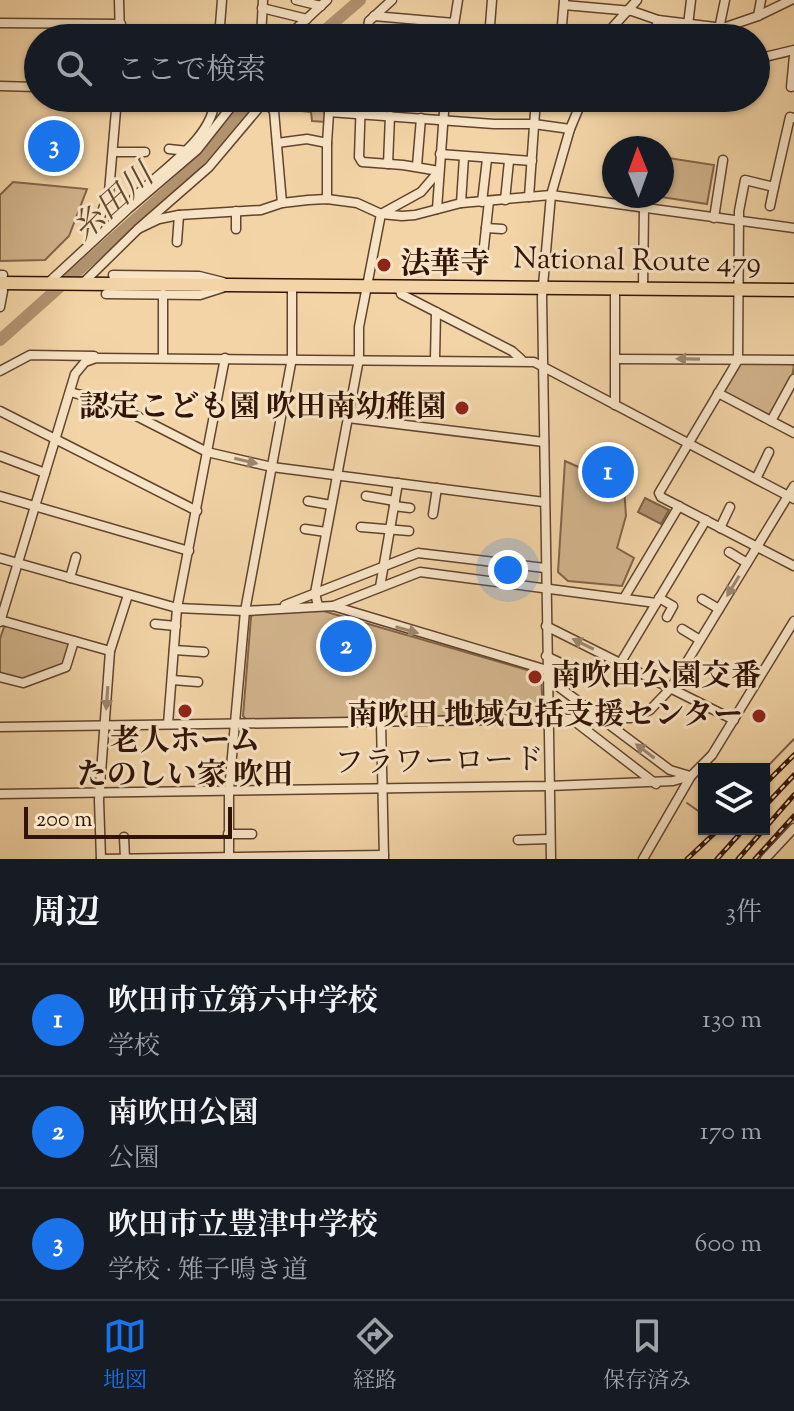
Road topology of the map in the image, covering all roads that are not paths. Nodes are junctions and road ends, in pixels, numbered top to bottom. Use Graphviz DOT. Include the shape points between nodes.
graph roads {
  1 [pos="119,0"];
  2 [pos="222,0"];
  3 [pos="296,0"];
  4 [pos="392,0"];
  5 [pos="458,0"];
  6 [pos="492,0"];
  7 [pos="637,0"];
  8 [pos="691,0"];
  9 [pos="725,0"];
  10 [pos="761,0"];
  11 [pos="791,0"];
  12 [pos="564,2"];
  13 [pos="324,3"];
  14 [pos="262,4"];
  15 [pos="628,11"];
  16 [pos="374,16"];
  17 [pos="758,16"];
  18 [pos="307,19"];
  19 [pos="658,20"];
  20 [pos="0,23"];
  21 [pos="454,23"];
  22 [pos="121,24"];
  23 [pos="220,24"];
  24 [pos="261,24"];
  25 [pos="301,24"];
  26 [pos="368,24"];
  27 [pos="490,24"];
  28 [pos="564,24"];
  29 [pos="616,24"];
  30 [pos="657,24"];
  31 [pos="682,24"];
  32 [pos="688,24"];
  33 [pos="720,24"];
  34 [pos="735,24"];
  35 [pos="794,53"];
  36 [pos="770,57"];
  37 [pos="0,86"];
  38 [pos="24,87"];
  39 [pos="791,87"];
  40 [pos="116,112"];
  41 [pos="214,112"];
  42 [pos="227,112"];
  43 [pos="256,112"];
  44 [pos="274,112"];
  45 [pos="329,112"];
  46 [pos="360,112"];
  47 [pos="444,112"];
  48 [pos="535,112"];
  49 [pos="577,112"];
  50 [pos="360,115"];
  51 [pos="390,116"];
  52 [pos="421,118"];
  53 [pos="794,118"];
  54 [pos="443,119"];
  55 [pos="534,124"];
  56 [pos="570,129"];
  57 [pos="277,143"];
  58 [pos="327,143"];
  59 [pos="169,149"];
  60 [pos="188,151"];
  61 [pos="113,152"];
  62 [pos="145,152"];
  63 [pos="440,154"];
  64 [pos="782,154"];
  65 [pos="794,156"];
  66 [pos="464,157"];
  67 [pos="487,159"];
  68 [pos="723,160"];
  69 [pos="509,161"];
  70 [pos="532,161"];
  71 [pos="388,164"];
  72 [pos="417,166"];
  73 [pos="439,171"];
  74 [pos="774,187"];
  75 [pos="551,195"];
  76 [pos="529,197"];
  77 [pos="327,199"];
  78 [pos="505,200"];
  79 [pos="486,202"];
  80 [pos="602,202"];
  81 [pos="282,203"];
  82 [pos="461,203"];
  83 [pos="770,206"];
  84 [pos="644,208"];
  85 [pos="128,209"];
  86 [pos="437,209"];
  87 [pos="236,211"];
  88 [pos="381,214"];
  89 [pos="179,215"];
  90 [pos="714,218"];
  91 [pos="740,222"];
  92 [pos="486,228"];
  93 [pos="794,228"];
  94 [pos="138,229"];
  95 [pos="236,229"];
  96 [pos="502,229"];
  97 [pos="177,242"];
  98 [pos="91,245"];
  99 [pos="483,255"];
  100 [pos="113,275"];
  101 [pos="49,284"];
  102 [pos="80,284"];
  103 [pos="2,285"];
  104 [pos="231,285"];
  105 [pos="292,286"];
  106 [pos="366,286"];
  107 [pos="399,286"];
  108 [pos="543,287"];
  109 [pos="615,288"];
  110 [pos="643,288"];
  111 [pos="739,289"];
  112 [pos="794,290"];
  113 [pos="106,294"];
  114 [pos="163,294"];
  115 [pos="0,307"];
  116 [pos="436,312"];
  117 [pos="111,357"];
  118 [pos="163,358"];
  119 [pos="225,358"];
  120 [pos="292,358"];
  121 [pos="359,359"];
  122 [pos="435,359"];
  123 [pos="616,359"];
  124 [pos="521,360"];
  125 [pos="738,360"];
  126 [pos="794,360"];
  127 [pos="544,367"];
  128 [pos="0,371"];
  129 [pos="794,379"];
  130 [pos="70,392"];
  131 [pos="718,393"];
  132 [pos="615,405"];
  133 [pos="0,411"];
  134 [pos="348,418"];
  135 [pos="771,421"];
  136 [pos="794,433"];
  137 [pos="55,439"];
  138 [pos="544,442"];
  139 [pos="687,444"];
  140 [pos="207,452"];
  141 [pos="769,452"];
  142 [pos="0,456"];
  143 [pos="272,467"];
  144 [pos="45,473"];
  145 [pos="337,475"];
  146 [pos="756,479"];
  147 [pos="398,483"];
  148 [pos="794,486"];
  149 [pos="437,488"];
  150 [pos="0,496"];
  151 [pos="366,496"];
  152 [pos="791,497"];
  153 [pos="308,501"];
  154 [pos="544,502"];
  155 [pos="395,504"];
  156 [pos="331,505"];
  157 [pos="35,506"];
  158 [pos="679,506"];
  159 [pos="730,507"];
  160 [pos="410,508"];
  161 [pos="197,511"];
  162 [pos="433,514"];
  163 [pos="706,520"];
  164 [pos="361,527"];
  165 [pos="720,528"];
  166 [pos="305,529"];
  167 [pos="390,530"];
  168 [pos="409,531"];
  169 [pos="326,532"];
  170 [pos="757,547"];
  171 [pos="189,551"];
  172 [pos="729,552"];
  173 [pos="76,557"];
  174 [pos="0,558"];
  175 [pos="747,563"];
  176 [pos="18,564"];
  177 [pos="384,566"];
  178 [pos="794,566"];
  179 [pos="545,568"];
  180 [pos="70,578"];
  181 [pos="380,587"];
  182 [pos="545,588"];
  183 [pos="315,593"];
  184 [pos="128,595"];
  185 [pos="624,598"];
  186 [pos="702,599"];
  187 [pos="658,600"];
  188 [pos="318,606"];
  189 [pos="333,606"];
  190 [pos="177,608"];
  191 [pos="278,608"];
  192 [pos="719,609"];
  193 [pos="245,611"];
  194 [pos="667,617"];
  195 [pos="0,621"];
  196 [pos="794,621"];
  197 [pos="155,624"];
  198 [pos="176,626"];
  199 [pos="546,626"];
  200 [pos="682,629"];
  201 [pos="700,640"];
  202 [pos="74,641"];
  203 [pos="174,650"];
  204 [pos="110,651"];
  205 [pos="204,652"];
  206 [pos="546,656"];
  207 [pos="621,662"];
  208 [pos="578,671"];
  209 [pos="547,674"];
  210 [pos="0,677"];
  211 [pos="172,680"];
  212 [pos="198,682"];
  213 [pos="671,688"];
  214 [pos="548,720"];
  215 [pos="573,720"];
  216 [pos="602,720"];
  217 [pos="734,720"];
  218 [pos="381,722"];
  219 [pos="168,724"];
  220 [pos="234,725"];
  221 [pos="105,726"];
  222 [pos="0,727"];
  223 [pos="691,776"];
  224 [pos="656,784"];
  225 [pos="549,786"];
  226 [pos="383,789"];
  227 [pos="229,790"];
  228 [pos="99,792"];
  229 [pos="0,794"];
  230 [pos="793,831"];
  231 [pos="228,834"];
  232 [pos="252,834"];
  233 [pos="124,837"];
  234 [pos="550,839"];
  235 [pos="518,840"];
  236 [pos="361,857"];
  237 [pos="384,857"];
  238 [pos="125,858"];
  239 [pos="229,858"];
  240 [pos="101,859"];
  241 [pos="551,859"];
  242 [pos="643,859"];
  243 [pos="765,859"];
  1 -- 22 [label="street"];
  2 -- 23 [label="street"];
  3 -- 13 [label="street"];
  4 -- 16 [label="street"];
  5 -- 21 [label="street"];
  6 -- 27 [label="street"];
  7 -- 15 [label="street"];
  8 -- 32 [label="street"];
  9 -- 33 [label="street"];
  10 -- 17 [label="street"];
  11 -- 17 [label="street"];
  12 -- 15 [label="street"];
  12 -- 28 [label="street"];
  13 -- 18 [label="street"];
  14 -- 18 [label="street"];
  14 -- 24 [label="street"];
  15 -- 19 [label="street"];
  15 -- 29 [label="street"];
  16 -- 21 [label="street"];
  16 -- 26 [label="street"];
  17 -- 34 [label="street"];
  18 -- 25 [label="street"];
  19 -- 30 [label="street"];
  19 -- 31 [label="street"];
  20 -- 22 [label="street"];
  35 -- 36 [label="street"];
  35 -- 39 [label="street"];
  37 -- 38 [label="street"];
  40 -- 61 [label="street"];
  41 -- 60 [label="street"];
  42 -- 85 [label="street" via="197,150"];
  43 -- 94 [label="street" via="209,167"];
  44 -- 57 [label="street"];
  45 -- 50 [label="street"];
  45 -- 58 [label="street"];
  46 -- 50 [label="street"];
  47 -- 54 [label="street"];
  48 -- 55 [label="street"];
  49 -- 56 [label="street"];
  50 -- 51 [label="street"];
  50 -- 71 [label="street" via="359,157 362,162"];
  51 -- 52 [label="street"];
  51 -- 71 [label="street"];
  52 -- 54 [label="street"];
  52 -- 72 [label="street"];
  53 -- 64 [label="street" via="790,117"];
  54 -- 55 [label="street"];
  54 -- 63 [label="street"];
  55 -- 56 [label="street"];
  55 -- 70 [label="street"];
  56 -- 75 [label="street"];
  57 -- 58 [label="street"];
  57 -- 81 [label="street"];
  58 -- 77 [label="street"];
  59 -- 60 [label="street"];
  60 -- 85 [label="street" via="153,178"];
  61 -- 62 [label="street"];
  61 -- 98 [label="street" via="105,209"];
  63 -- 66 [label="street"];
  63 -- 73 [label="street"];
  64 -- 65 [label="street"];
  64 -- 74 [label="street"];
  66 -- 67 [label="street"];
  66 -- 82 [label="street"];
  67 -- 69 [label="street"];
  67 -- 79 [label="street"];
  68 -- 90 [label="street"];
  69 -- 70 [label="street"];
  69 -- 78 [label="street"];
  70 -- 76 [label="street"];
  71 -- 72 [label="street"];
  72 -- 73 [label="street"];
  73 -- 86 [label="street"];
  73 -- 88 [label="street" via="421,192"];
  74 -- 83 [label="street"];
  74 -- 91 [label="street" via="745,180"];
  75 -- 76 [label="street"];
  75 -- 80 [label="street"];
  75 -- 108 [label="street"];
  76 -- 78 [label="street"];
  77 -- 81 [label="street"];
  77 -- 88 [label="street" via="357,203"];
  78 -- 79 [label="street"];
  79 -- 82 [label="street"];
  79 -- 92 [label="street"];
  81 -- 87 [label="street"];
  82 -- 86 [label="street"];
  84 -- 90 [label="street"];
  84 -- 110 [label="street"];
  85 -- 98 [label="street"];
  86 -- 88 [label="street" via="415,215"];
  87 -- 89 [label="street"];
  87 -- 95 [label="street"];
  88 -- 106 [label="street"];
  89 -- 94 [label="street"];
  89 -- 97 [label="street"];
  90 -- 91 [label="street"];
  91 -- 93 [label="street"];
  91 -- 111 [label="street"];
  92 -- 96 [label="street"];
  92 -- 99 [label="street"];
  94 -- 102 [label="street"];
  98 -- 101 [label="street"];
  100 -- 104 [label="street" via="199,276"];
  101 -- 102 [label="highway, National Route 479"];
  101 -- 103 [label="highway, National Route 479"];
  102 -- 104 [label="highway, National Route 479"];
  103 -- 115 [label="street"];
  104 -- 105 [label="highway, National Route 479"];
  104 -- 114 [label="street" via="200,295"];
  105 -- 106 [label="highway, National Route 479"];
  105 -- 120 [label="street"];
  106 -- 107 [label="highway, National Route 479"];
  106 -- 121 [label="street"];
  107 -- 108 [label="highway, National Route 479"];
  107 -- 116 [label="street" via="401,294"];
  108 -- 109 [label="highway, National Route 479"];
  108 -- 127 [label="street"];
  109 -- 110 [label="highway, National Route 479"];
  109 -- 123 [label="street"];
  110 -- 111 [label="highway, National Route 479"];
  111 -- 112 [label="highway, National Route 479"];
  111 -- 125 [label="street"];
  113 -- 114 [label="street"];
  114 -- 118 [label="street"];
  116 -- 122 [label="street"];
  116 -- 124 [label="street"];
  117 -- 118 [label="street"];
  117 -- 128 [label="street" via="30,355"];
  117 -- 130 [label="street" via="82,364"];
  118 -- 119 [label="street"];
  119 -- 120 [label="street"];
  119 -- 140 [label="street"];
  120 -- 121 [label="street"];
  120 -- 143 [label="street"];
  121 -- 122 [label="street"];
  121 -- 134 [label="street"];
  122 -- 124 [label="street"];
  125 -- 123 [label="street, one-way"];
  123 -- 132 [label="street"];
  124 -- 127 [label="street"];
  125 -- 126 [label="street"];
  125 -- 131 [label="street"];
  127 -- 132 [label="street"];
  127 -- 138 [label="street"];
  129 -- 135 [label="street"];
  130 -- 137 [label="street"];
  130 -- 140 [label="street" via="111,403"];
  131 -- 135 [label="street"];
  131 -- 139 [label="street"];
  132 -- 139 [label="street"];
  133 -- 137 [label="street"];
  134 -- 138 [label="street"];
  134 -- 145 [label="street"];
  135 -- 136 [label="street"];
  137 -- 144 [label="street"];
  137 -- 161 [label="street"];
  138 -- 154 [label="street"];
  139 -- 146 [label="street"];
  139 -- 158 [label="street" via="659,493"];
  140 -- 143 [label="street, one-way"];
  140 -- 161 [label="street"];
  141 -- 146 [label="street"];
  142 -- 144 [label="street"];
  143 -- 145 [label="street"];
  143 -- 193 [label="street"];
  144 -- 157 [label="street"];
  145 -- 147 [label="street"];
  145 -- 156 [label="street"];
  146 -- 152 [label="street"];
  147 -- 149 [label="street"];
  147 -- 155 [label="street"];
  148 -- 152 [label="street"];
  149 -- 154 [label="street"];
  149 -- 162 [label="street"];
  150 -- 157 [label="street"];
  151 -- 155 [label="street"];
  152 -- 170 [label="street"];
  153 -- 156 [label="street"];
  154 -- 179 [label="street"];
  155 -- 160 [label="street"];
  155 -- 167 [label="street"];
  156 -- 169 [label="street"];
  157 -- 171 [label="street"];
  157 -- 176 [label="street"];
  158 -- 163 [label="street"];
  158 -- 185 [label="street"];
  159 -- 165 [label="street"];
  161 -- 171 [label="street"];
  163 -- 165 [label="street"];
  163 -- 187 [label="street"];
  164 -- 167 [label="street"];
  165 -- 170 [label="street"];
  166 -- 169 [label="street"];
  167 -- 168 [label="street"];
  167 -- 177 [label="street"];
  169 -- 183 [label="street"];
  170 -- 175 [label="street"];
  170 -- 178 [label="street"];
  171 -- 190 [label="street"];
  172 -- 175 [label="street"];
  173 -- 180 [label="street"];
  174 -- 176 [label="street"];
  175 -- 192 [label="street, one-way"];
  176 -- 180 [label="street"];
  176 -- 195 [label="street"];
  177 -- 179 [label="street" via="418,553"];
  177 -- 181 [label="street"];
  177 -- 183 [label="street"];
  179 -- 182 [label="street"];
  180 -- 184 [label="street"];
  181 -- 182 [label="street" via="420,572"];
  181 -- 189 [label="street"];
  182 -- 185 [label="street"];
  182 -- 199 [label="street"];
  183 -- 188 [label="street"];
  183 -- 191 [label="street"];
  184 -- 190 [label="street"];
  184 -- 204 [label="street"];
  185 -- 187 [label="street"];
  186 -- 192 [label="street"];
  187 -- 194 [label="street" via="673,606"];
  187 -- 207 [label="street"];
  188 -- 189 [label="street"];
  188 -- 191 [label="street"];
  189 -- 209 [label="street, one-way"];
  190 -- 193 [label="street"];
  190 -- 198 [label="street"];
  191 -- 193 [label="street"];
  192 -- 201 [label="street"];
  193 -- 220 [label="street"];
  195 -- 202 [label="street"];
  196 -- 217 [label="street"];
  197 -- 198 [label="street"];
  198 -- 203 [label="street"];
  199 -- 206 [label="street"];
  207 -- 199 [label="street, one-way"];
  200 -- 201 [label="street"];
  201 -- 213 [label="street"];
  202 -- 204 [label="street"];
  202 -- 210 [label="street" via="66,667 23,683"];
  203 -- 205 [label="street"];
  203 -- 211 [label="street"];
  204 -- 221 [label="street, one-way"];
  206 -- 208 [label="street"];
  206 -- 209 [label="street"];
  207 -- 213 [label="street"];
  209 -- 214 [label="street"];
  209 -- 216 [label="street"];
  211 -- 212 [label="street"];
  211 -- 219 [label="street"];
  213 -- 216 [label="street" via="650,710"];
  213 -- 217 [label="street"];
  214 -- 215 [label="street"];
  214 -- 218 [label="street"];
  214 -- 225 [label="street"];
  215 -- 216 [label="street"];
  215 -- 224 [label="street"];
  223 -- 216 [label="street, one-way" via="673,772"];
  217 -- 223 [label="street"];
  218 -- 220 [label="street"];
  218 -- 226 [label="street"];
  219 -- 220 [label="street"];
  219 -- 221 [label="street"];
  220 -- 227 [label="street"];
  221 -- 222 [label="street"];
  221 -- 228 [label="street"];
  223 -- 224 [label="street, フラワーロード"];
  223 -- 242 [label="street"];
  224 -- 225 [label="street, フラワーロード"];
  225 -- 226 [label="street, フラワーロード"];
  225 -- 234 [label="street"];
  226 -- 227 [label="street, フラワーロード"];
  226 -- 237 [label="street"];
  227 -- 228 [label="street, フラワーロード"];
  227 -- 231 [label="street"];
  228 -- 229 [label="street, フラワーロード"];
  228 -- 240 [label="street"];
  230 -- 243 [label="street"];
  231 -- 232 [label="street"];
  231 -- 239 [label="street"];
  233 -- 238 [label="street"];
  234 -- 235 [label="street"];
  234 -- 241 [label="street"];
  236 -- 237 [label="street"];
  236 -- 239 [label="street"];
  238 -- 239 [label="street"];
  238 -- 240 [label="street"];
}
